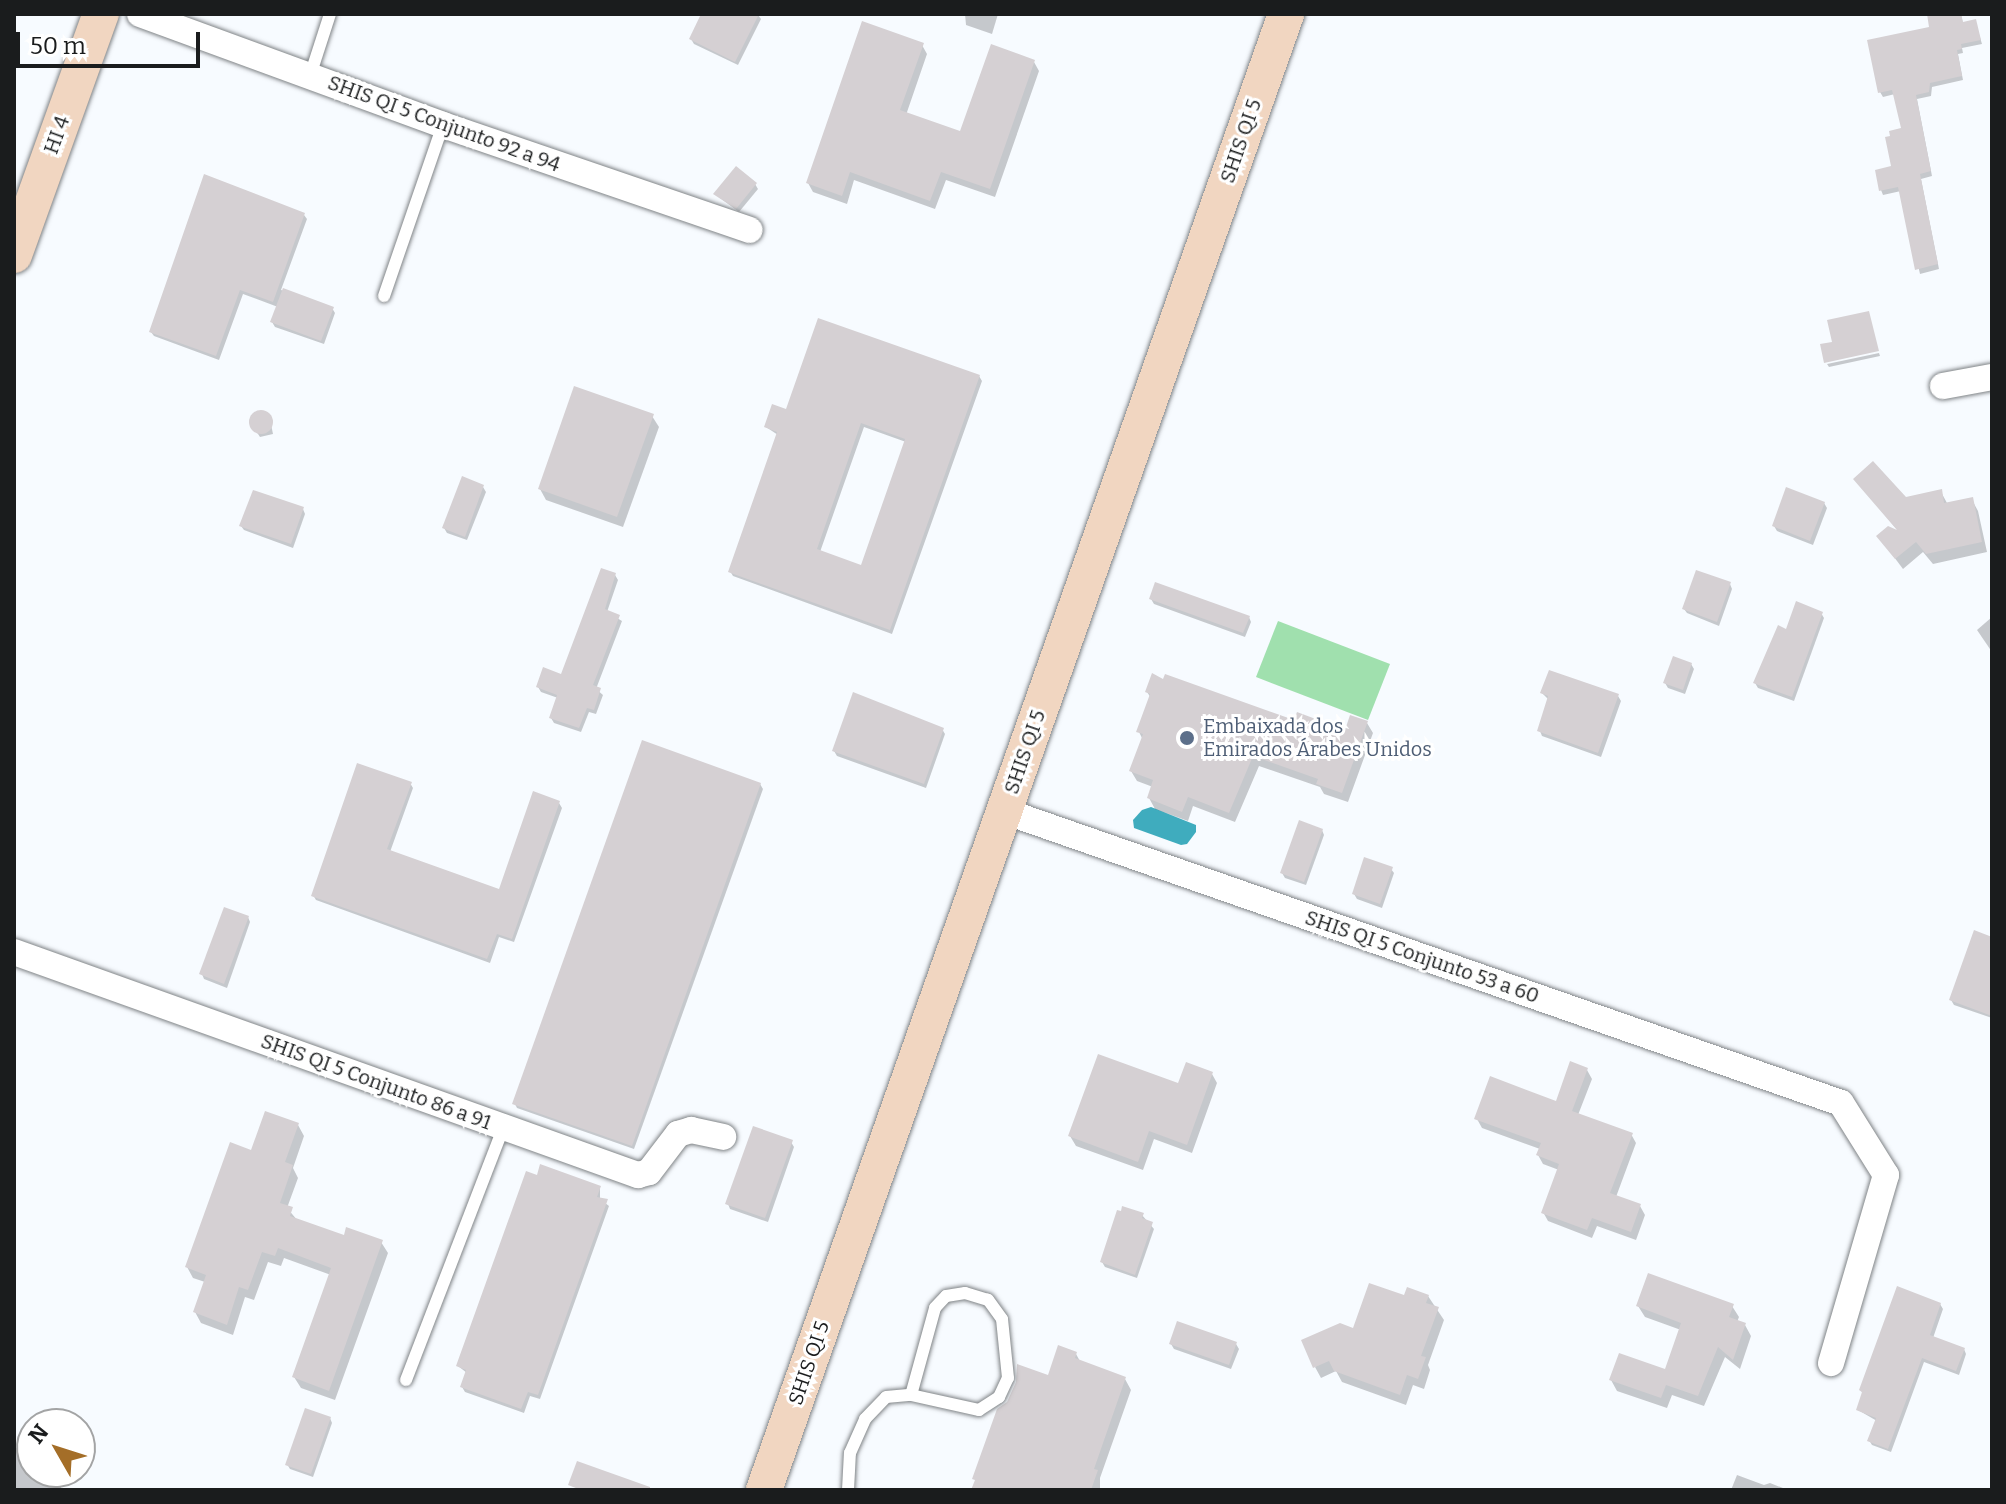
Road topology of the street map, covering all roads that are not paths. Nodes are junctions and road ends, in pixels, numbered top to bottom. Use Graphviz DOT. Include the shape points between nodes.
graph roads {
  1 [pos="101,14"];
  2 [pos="140,14"];
  3 [pos="330,14"];
  4 [pos="1286,14"];
  5 [pos="310,76"];
  6 [pos="443,125"];
  7 [pos="749,230"];
  8 [pos="14,255"];
  9 [pos="384,296"];
  10 [pos="1992,377"];
  11 [pos="1943,386"];
  12 [pos="1004,811"];
  13 [pos="14,952"];
  14 [pos="503,1128"];
  15 [pos="723,1137"];
  16 [pos="1831,1363"];
  17 [pos="406,1380"];
  18 [pos="911,1395"];
  19 [pos="764,1490"];
  20 [pos="848,1490"];
  1 -- 8 [label="street, HI 4"];
  2 -- 5 [label="street, SHIS QI 5 Conjunto 92 a 94"];
  3 -- 5 [label="lane"];
  4 -- 12 [label="street, SHIS QI 5"];
  5 -- 6 [label="street, SHIS QI 5 Conjunto 92 a 94"];
  6 -- 7 [label="street, SHIS QI 5 Conjunto 92 a 94"];
  6 -- 9 [label="lane"];
  10 -- 11 [label="street"];
  12 -- 16 [label="street, SHIS QI 5 Conjunto 53 a 60" via="1841,1103 1886,1175"];
  12 -- 19 [label="street, SHIS QI 5"];
  13 -- 14 [label="street, SHIS QI 5 Conjunto 86 a 91"];
  14 -- 15 [label="street, SHIS QI 5 Conjunto 86 a 91" via="638,1175 649,1172 678,1134 691,1130"];
  14 -- 17 [label="lane"];
  18 -- 18 [label="lane" via="979,1410 999,1397 1008,1378 1002,1319 988,1300 965,1293 946,1296 935,1308"];
  18 -- 20 [label="lane" via="886,1397 865,1419 850,1453"];
}
